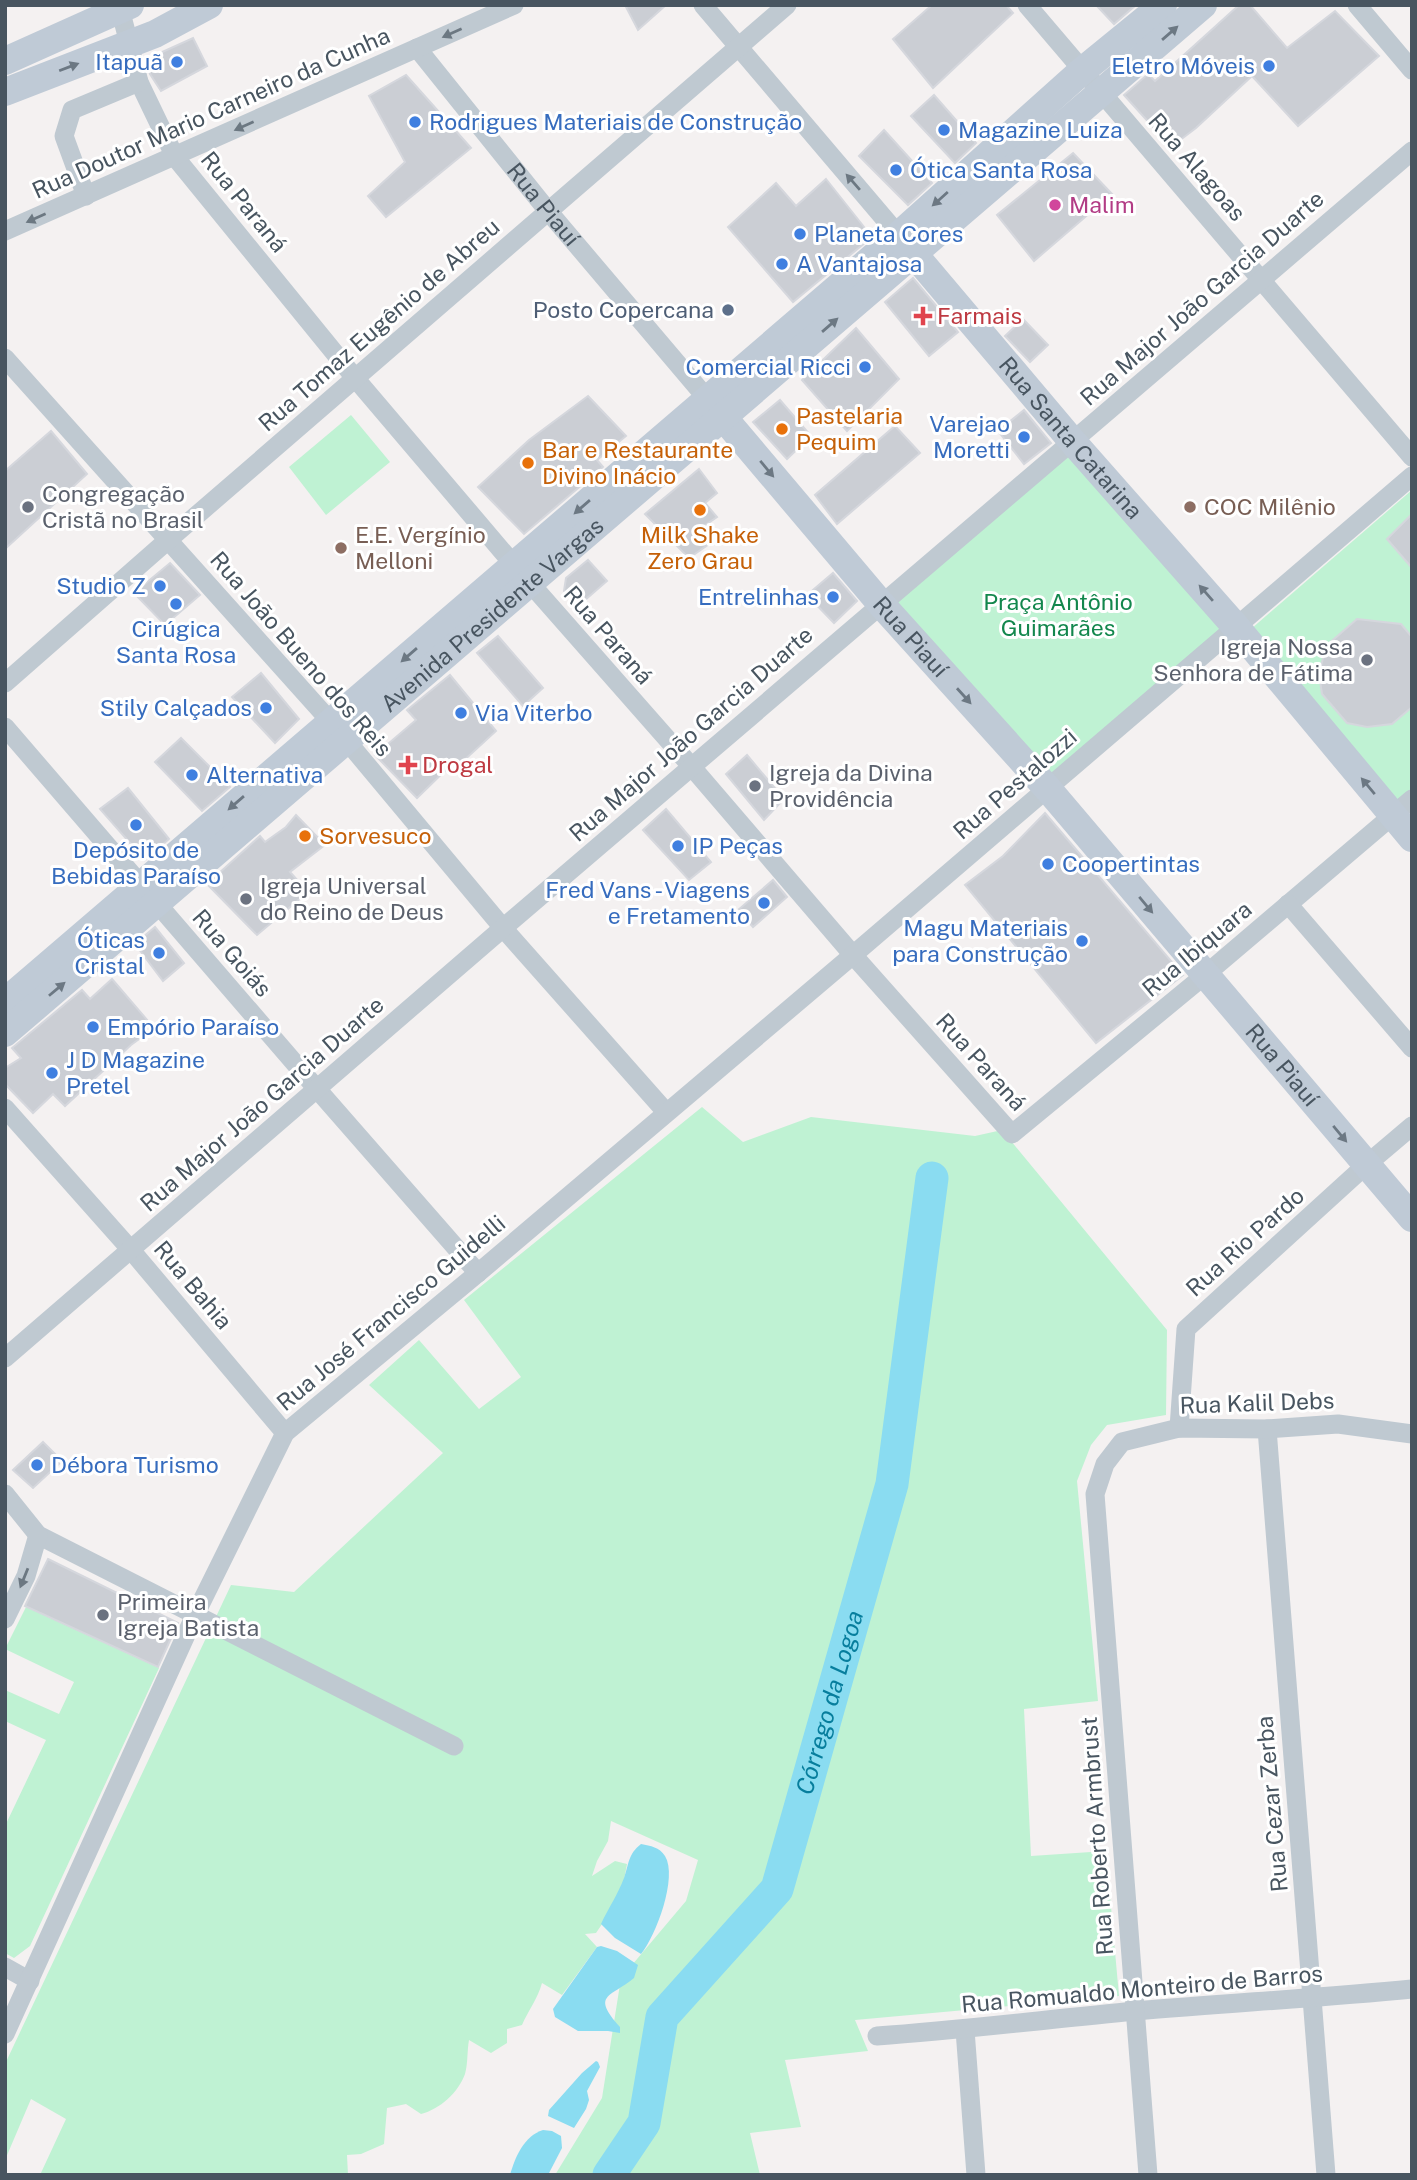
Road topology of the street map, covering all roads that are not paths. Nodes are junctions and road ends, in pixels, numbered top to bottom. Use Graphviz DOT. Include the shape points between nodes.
graph roads {
  1 [pos="209,5"];
  2 [pos="514,5"];
  3 [pos="703,5"];
  4 [pos="787,5"];
  5 [pos="1027,5"];
  6 [pos="1163,5"];
  7 [pos="1203,5"];
  8 [pos="1357,5"];
  9 [pos="124,7"];
  10 [pos="131,44"];
  11 [pos="737,47"];
  12 [pos="417,48"];
  13 [pos="5,61"];
  14 [pos="1412,70"];
  15 [pos="1082,72"];
  16 [pos="139,82"];
  17 [pos="5,92"];
  18 [pos="1100,93"];
  19 [pos="1412,151"];
  20 [pos="175,157"];
  21 [pos="86,196"];
  22 [pos="548,211"];
  23 [pos="5,231"];
  24 [pos="906,244"];
  25 [pos="1262,279"];
  26 [pos="5,358"];
  27 [pos="355,378"];
  28 [pos="715,408"];
  29 [pos="1072,441"];
  30 [pos="1412,457"];
  31 [pos="1412,476"];
  32 [pos="168,540"];
  33 [pos="522,574"];
  34 [pos="881,604"];
  35 [pos="1236,627"];
  36 [pos="5,683"];
  37 [pos="5,727"];
  38 [pos="339,731"];
  39 [pos="691,766"];
  40 [pos="1048,789"];
  41 [pos="1402,807"];
  42 [pos="1412,838"];
  43 [pos="149,894"];
  44 [pos="1288,904"];
  45 [pos="503,928"];
  46 [pos="853,955"];
  47 [pos="1205,975"];
  48 [pos="5,1002"];
  49 [pos="5,1033"];
  50 [pos="1412,1048"];
  51 [pos="317,1089"];
  52 [pos="5,1108"];
  53 [pos="666,1112"];
  54 [pos="1412,1126"];
  55 [pos="649,1127"];
  56 [pos="1012,1134"];
  57 [pos="1366,1165"];
  58 [pos="1412,1219"];
  59 [pos="131,1250"];
  60 [pos="478,1273"];
  61 [pos="5,1358"];
  62 [pos="1179,1429"];
  63 [pos="1267,1429"];
  64 [pos="285,1433"];
  65 [pos="1412,1434"];
  66 [pos="5,1494"];
  67 [pos="1095,1494"];
  68 [pos="38,1535"];
  69 [pos="195,1615"];
  70 [pos="5,1619"];
  71 [pos="454,1746"];
  72 [pos="5,1967"];
  73 [pos="30,1980"];
  74 [pos="1412,1989"];
  75 [pos="1312,1998"];
  76 [pos="1135,2011"];
  77 [pos="965,2030"];
  78 [pos="5,2034"];
  79 [pos="877,2036"];
  80 [pos="976,2175"];
  81 [pos="1148,2175"];
  82 [pos="1326,2175"];
  1 -- 10 [label="main road"];
  2 -- 12 [label="street, Rua Doutor Mario Carneiro da Cunha, one-way"];
  3 -- 11 [label="street, Rua Santa Catarina"];
  4 -- 11 [label="street, Rua Tomaz Eugênio de Abreu"];
  5 -- 15 [label="street, Rua Alagoas"];
  6 -- 15 [label="main road, Avenida Presidente Vargas"];
  18 -- 7 [label="main road, Avenida Presidente Vargas, one-way"];
  8 -- 14 [label="street"];
  9 -- 10 [label="street, Rua Paraná"];
  9 -- 13 [label="main road"];
  10 -- 16 [label="street, Rua Paraná"];
  17 -- 10 [label="main road, one-way"];
  11 -- 22 [label="street, Rua Tomaz Eugênio de Abreu"];
  24 -- 11 [label="street, Rua Santa Catarina, one-way"];
  12 -- 20 [label="street, Rua Doutor Mario Carneiro da Cunha, one-way"];
  12 -- 22 [label="street, Rua Piauí"];
  15 -- 18 [label="street, Rua Alagoas"];
  15 -- 24 [label="main road, Avenida Presidente Vargas, one-way"];
  16 -- 20 [label="street, Rua Paraná"];
  16 -- 21 [label="street" via="72,110 64,136"];
  18 -- 24 [label="main road, Avenida Presidente Vargas"];
  18 -- 25 [label="street, Rua Alagoas"];
  19 -- 25 [label="street, Rua Major João Garcia Duarte"];
  20 -- 21 [label="street, Rua Doutor Mario Carneiro da Cunha"];
  20 -- 27 [label="street, Rua Paraná"];
  21 -- 23 [label="street, Rua Doutor Mario Carneiro da Cunha, one-way"];
  22 -- 27 [label="street, Rua Tomaz Eugênio de Abreu"];
  22 -- 28 [label="street, Rua Piauí"];
  24 -- 28 [label="main road, Avenida Presidente Vargas"];
  24 -- 29 [label="main road, Rua Santa Catarina"];
  25 -- 29 [label="street, Rua Major João Garcia Duarte"];
  25 -- 30 [label="street, Rua Alagoas"];
  26 -- 32 [label="street, Rua João Bueno dos Reis"];
  27 -- 32 [label="street, Rua Tomaz Eugênio de Abreu"];
  27 -- 33 [label="street, Rua Paraná"];
  28 -- 33 [label="main road, Avenida Presidente Vargas"];
  28 -- 34 [label="main road, Rua Piauí, one-way"];
  29 -- 34 [label="street, Rua Major João Garcia Duarte"];
  35 -- 29 [label="main road, Rua Santa Catarina, one-way"];
  31 -- 35 [label="street, Rua Pestalozzi"];
  32 -- 36 [label="street, Rua Tomaz Eugênio de Abreu"];
  32 -- 38 [label="street, Rua João Bueno dos Reis"];
  33 -- 38 [label="main road, Avenida Presidente Vargas"];
  33 -- 39 [label="street, Rua Paraná"];
  34 -- 39 [label="street, Rua Major João Garcia Duarte"];
  34 -- 40 [label="main road, Rua Piauí, one-way"];
  35 -- 40 [label="street, Rua Pestalozzi"];
  41 -- 35 [label="main road, Rua Santa Catarina, one-way"];
  37 -- 43 [label="street, Rua Goiás"];
  38 -- 43 [label="main road, Avenida Presidente Vargas"];
  38 -- 45 [label="street, Rua João Bueno dos Reis"];
  39 -- 45 [label="street, Rua Major João Garcia Duarte"];
  39 -- 46 [label="street, Rua Paraná"];
  40 -- 46 [label="street, Rua Pestalozzi"];
  40 -- 47 [label="main road, Rua Piauí, one-way"];
  41 -- 42 [label="main road, Rua Santa Catarina"];
  41 -- 44 [label="street, Rua Ibiquara"];
  43 -- 48 [label="main road, Avenida Presidente Vargas"];
  49 -- 43 [label="main road, Avenida Presidente Vargas, one-way"];
  43 -- 51 [label="street, Rua Goiás"];
  44 -- 47 [label="street, Rua Ibiquara"];
  44 -- 50 [label="street"];
  45 -- 51 [label="street, Rua Major João Garcia Duarte"];
  45 -- 53 [label="street, Rua João Bueno dos Reis"];
  46 -- 53 [label="street, Rua Pestalozzi"];
  46 -- 56 [label="street, Rua Paraná"];
  47 -- 56 [label="street, Rua Ibiquara"];
  47 -- 57 [label="main road, Rua Piauí, one-way"];
  51 -- 59 [label="street, Rua Major João Garcia Duarte"];
  51 -- 60 [label="street, Rua Goiás"];
  52 -- 59 [label="street, Rua Bahia"];
  53 -- 55 [label="street, Rua Pestalozzi"];
  54 -- 57 [label="street, Rua Rio Pardo"];
  55 -- 60 [label="street, Rua José Francisco Guidelli"];
  57 -- 58 [label="main road, Rua Piauí"];
  57 -- 62 [label="street, Rua Rio Pardo" via="1186,1329"];
  59 -- 61 [label="street, Rua Major João Garcia Duarte"];
  59 -- 64 [label="street, Rua Bahia"];
  60 -- 64 [label="street, Rua José Francisco Guidelli"];
  62 -- 63 [label="street, Rua Kalil Debs"];
  62 -- 67 [label="street, Rua Kalil Debs" via="1122,1442 1104,1464"];
  63 -- 65 [label="street, Rua Kalil Debs" via="1338,1424"];
  63 -- 75 [label="street, Rua Cezar Zerba"];
  64 -- 69 [label="street, Rua José Francisco Guidelli"];
  66 -- 68 [label="street"];
  67 -- 76 [label="street, Rua Roberto Armbrust"];
  68 -- 69 [label="street"];
  68 -- 70 [label="street, one-way" via="26,1576"];
  69 -- 71 [label="street"];
  69 -- 73 [label="street, Rua José Francisco Guidelli"];
  72 -- 73 [label="street"];
  73 -- 78 [label="street, Rua José Francisco Guidelli"];
  74 -- 75 [label="street, Rua Romualdo Monteiro de Barros"];
  75 -- 76 [label="street, Rua Romualdo Monteiro de Barros"];
  75 -- 82 [label="street, Rua Cezar Zerba"];
  76 -- 77 [label="street, Rua Romualdo Monteiro de Barros"];
  76 -- 81 [label="street, Rua Roberto Armbrust"];
  77 -- 79 [label="street, Rua Romualdo Monteiro de Barros"];
  77 -- 80 [label="street"];
}
